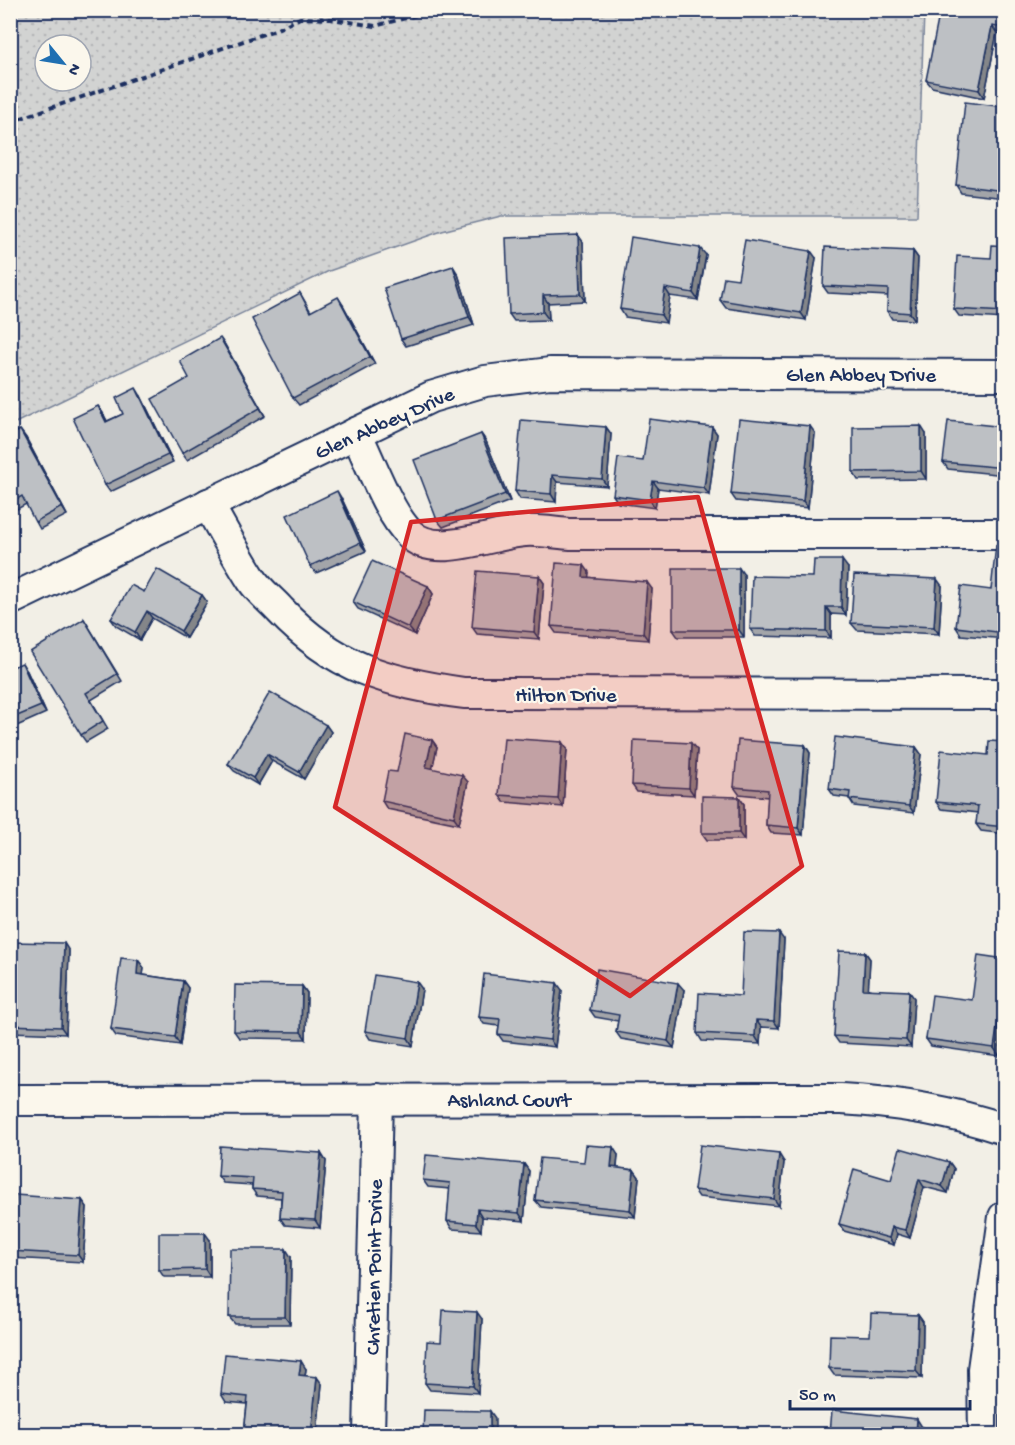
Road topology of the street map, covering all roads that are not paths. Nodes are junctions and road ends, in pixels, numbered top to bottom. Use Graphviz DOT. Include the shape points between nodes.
graph roads {
  1 [pos="1005,375"];
  2 [pos="356,433"];
  3 [pos="208,504"];
  4 [pos="1005,534"];
  5 [pos="10,600"];
  6 [pos="1005,694"];
  7 [pos="377,1099"];
  8 [pos="10,1100"];
  9 [pos="1005,1130"];
  10 [pos="1005,1217"];
  11 [pos="369,1434"];
  12 [pos="984,1434"];
  1 -- 2 [label="street, Glen Abbey Drive" via="550,373 485,381 431,397"];
  2 -- 3 [label="street, Glen Abbey Drive"];
  2 -- 4 [label="street" via="398,520 422,543 461,543 525,531"];
  3 -- 5 [label="street, Glen Abbey Drive"];
  3 -- 6 [label="street, Hilton Drive" via="253,581 293,624 331,655 410,686 464,693"];
  7 -- 8 [label="street, Ashland Court"];
  7 -- 9 [label="street, Ashland Court" via="841,1099 897,1102 960,1114"];
  7 -- 11 [label="street, Chretien Point Drive"];
  10 -- 12 [label="street" via="983,1369"];
}
